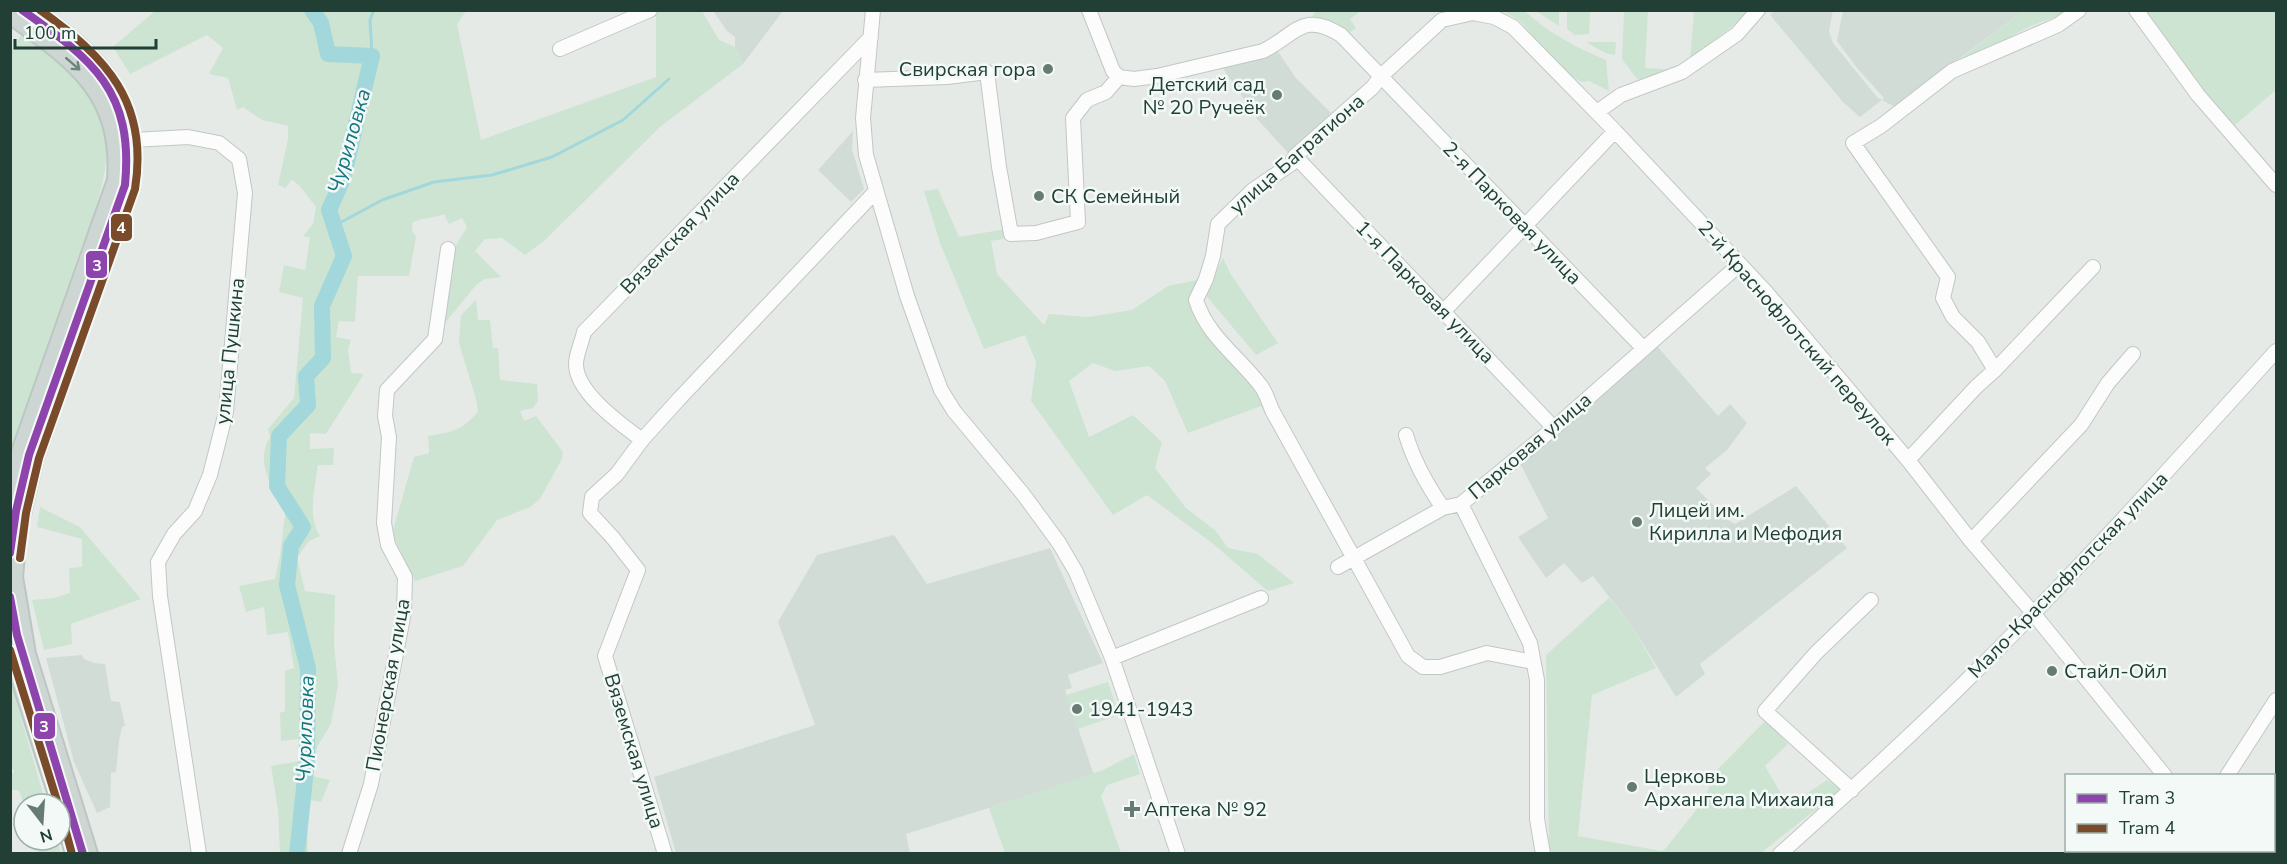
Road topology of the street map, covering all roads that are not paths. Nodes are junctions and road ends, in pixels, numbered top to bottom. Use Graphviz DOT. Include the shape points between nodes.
graph roads {
  1 [pos="33,10"];
  2 [pos="650,10"];
  3 [pos="873,10"];
  4 [pos="1089,10"];
  5 [pos="1758,10"];
  6 [pos="2079,10"];
  7 [pos="2136,10"];
  8 [pos="10,15"];
  9 [pos="871,38"];
  10 [pos="560,49"];
  11 [pos="1119,77"];
  12 [pos="1380,77"];
  13 [pos="865,80"];
  14 [pos="1597,112"];
  15 [pos="1616,131"];
  16 [pos="132,140"];
  17 [pos="1295,156"];
  18 [pos="2277,185"];
  19 [pos="876,191"];
  20 [pos="1525,228"];
  21 [pos="448,249"];
  22 [pos="1740,264"];
  23 [pos="2093,267"];
  24 [pos="1443,312"];
  25 [pos="1644,349"];
  26 [pos="2277,351"];
  27 [pos="2133,354"];
  28 [pos="1995,370"];
  29 [pos="1554,428"];
  30 [pos="1406,435"];
  31 [pos="642,440"];
  32 [pos="1908,460"];
  33 [pos="10,497"];
  34 [pos="1461,504"];
  35 [pos="1443,508"];
  36 [pos="1971,541"];
  37 [pos="1354,558"];
  38 [pos="1338,567"];
  39 [pos="1261,598"];
  40 [pos="1871,600"];
  41 [pos="2033,613"];
  42 [pos="10,650"];
  43 [pos="1112,658"];
  44 [pos="1533,662"];
  45 [pos="2277,700"];
  46 [pos="2163,774"];
  47 [pos="2228,774"];
  48 [pos="1852,790"];
  49 [pos="56,792"];
  50 [pos="89,854"];
  51 [pos="199,854"];
  52 [pos="350,854"];
  53 [pos="664,854"];
  54 [pos="1178,854"];
  55 [pos="1543,854"];
  56 [pos="1780,854"];
  1 -- 16 [label="main road" via="95,60 118,92"];
  2 -- 10 [label="street"];
  3 -- 9 [label="street"];
  4 -- 11 [label="street" via="1113,71"];
  5 -- 14 [label="street" via="1737,34 1682,72 1621,95"];
  6 -- 28 [label="street" via="2058,26 1952,71 1853,143 1948,277 1943,298 1953,317 1978,342"];
  7 -- 18 [label="street" via="2198,95"];
  8 -- 33 [label="main road, one-way" via="87,77 113,123 118,157 116,180 21,449"];
  9 -- 13 [label="street"];
  9 -- 31 [label="street, Вяземская улица" via="584,332 576,365 584,385 600,407"];
  11 -- 12 [label="street, улица Багратиона" via="1156,76 1256,53 1279,43 1302,25 1317,23 1341,35"];
  11 -- 13 [label="street" via="1106,92 1087,100 1073,117 1078,222 1036,233 1011,234 987,72"];
  12 -- 14 [label="street, 2-й Краснофлотский переулок" via="1442,20 1473,13 1494,17 1513,27"];
  12 -- 17 [label="street, улица Багратиона"];
  12 -- 20 [label="street, 2-я Парковая улица"];
  13 -- 19 [label="street" via="866,155"];
  14 -- 15 [label="street, 2-й Краснофлотский переулок"];
  15 -- 20 [label="street"];
  15 -- 22 [label="street, 2-й Краснофлотский переулок"];
  16 -- 50 [label="main road" via="129,188 35,458 18,532 14,577 27,654"];
  16 -- 51 [label="street, улица Пушкина" via="188,138 219,143 239,159 245,193 226,412 210,475 195,512 174,534 158,562"];
  17 -- 24 [label="street, 1-я Парковая улица"];
  17 -- 37 [label="street, улица Багратиона" via="1291,164 1254,190 1218,224 1213,256 1196,300 1213,334 1263,388"];
  19 -- 31 [label="street, Вяземская улица"];
  19 -- 43 [label="street" via="907,296 941,390 1059,543 1076,572"];
  20 -- 24 [label="street"];
  20 -- 25 [label="street, 2-я Парковая улица"];
  21 -- 52 [label="street, Пионерская улица" via="435,339 387,390 385,416 389,437 384,523 388,545 405,577 404,612 371,784"];
  22 -- 25 [label="street, Парковая улица"];
  22 -- 32 [label="street, 2-й Краснофлотский переулок"];
  23 -- 28 [label="street"];
  24 -- 29 [label="street, 1-я Парковая улица"];
  25 -- 29 [label="street, Парковая улица"];
  26 -- 41 [label="street, Мало-Краснофлотская улица"];
  27 -- 36 [label="street" via="2108,383 2081,425"];
  28 -- 32 [label="street"];
  29 -- 34 [label="street, Парковая улица"];
  30 -- 35 [label="street" via="1413,457"];
  31 -- 53 [label="street, Вяземская улица" via="617,474 592,498 590,513 639,570 605,656"];
  32 -- 36 [label="street, 2-й Краснофлотский переулок"];
  34 -- 35 [label="street"];
  34 -- 44 [label="street, Парковая улица" via="1530,644"];
  35 -- 37 [label="street"];
  36 -- 41 [label="street, 2-й Краснофлотский переулок"];
  37 -- 38 [label="street"];
  37 -- 44 [label="street, улица Багратиона" via="1408,656 1424,667 1440,667 1487,653"];
  39 -- 43 [label="street"];
  40 -- 48 [label="street" via="1816,653 1765,711"];
  41 -- 46 [label="street, 2-й Краснофлотский переулок"];
  41 -- 48 [label="street, Мало-Краснофлотская улица"];
  42 -- 49 [label="main road"];
  43 -- 54 [label="street"];
  44 -- 55 [label="street, Парковая улица" via="1537,691 1537,819"];
  45 -- 47 [label="street"];
  48 -- 56 [label="street, Мало-Краснофлотская улица"];
}
